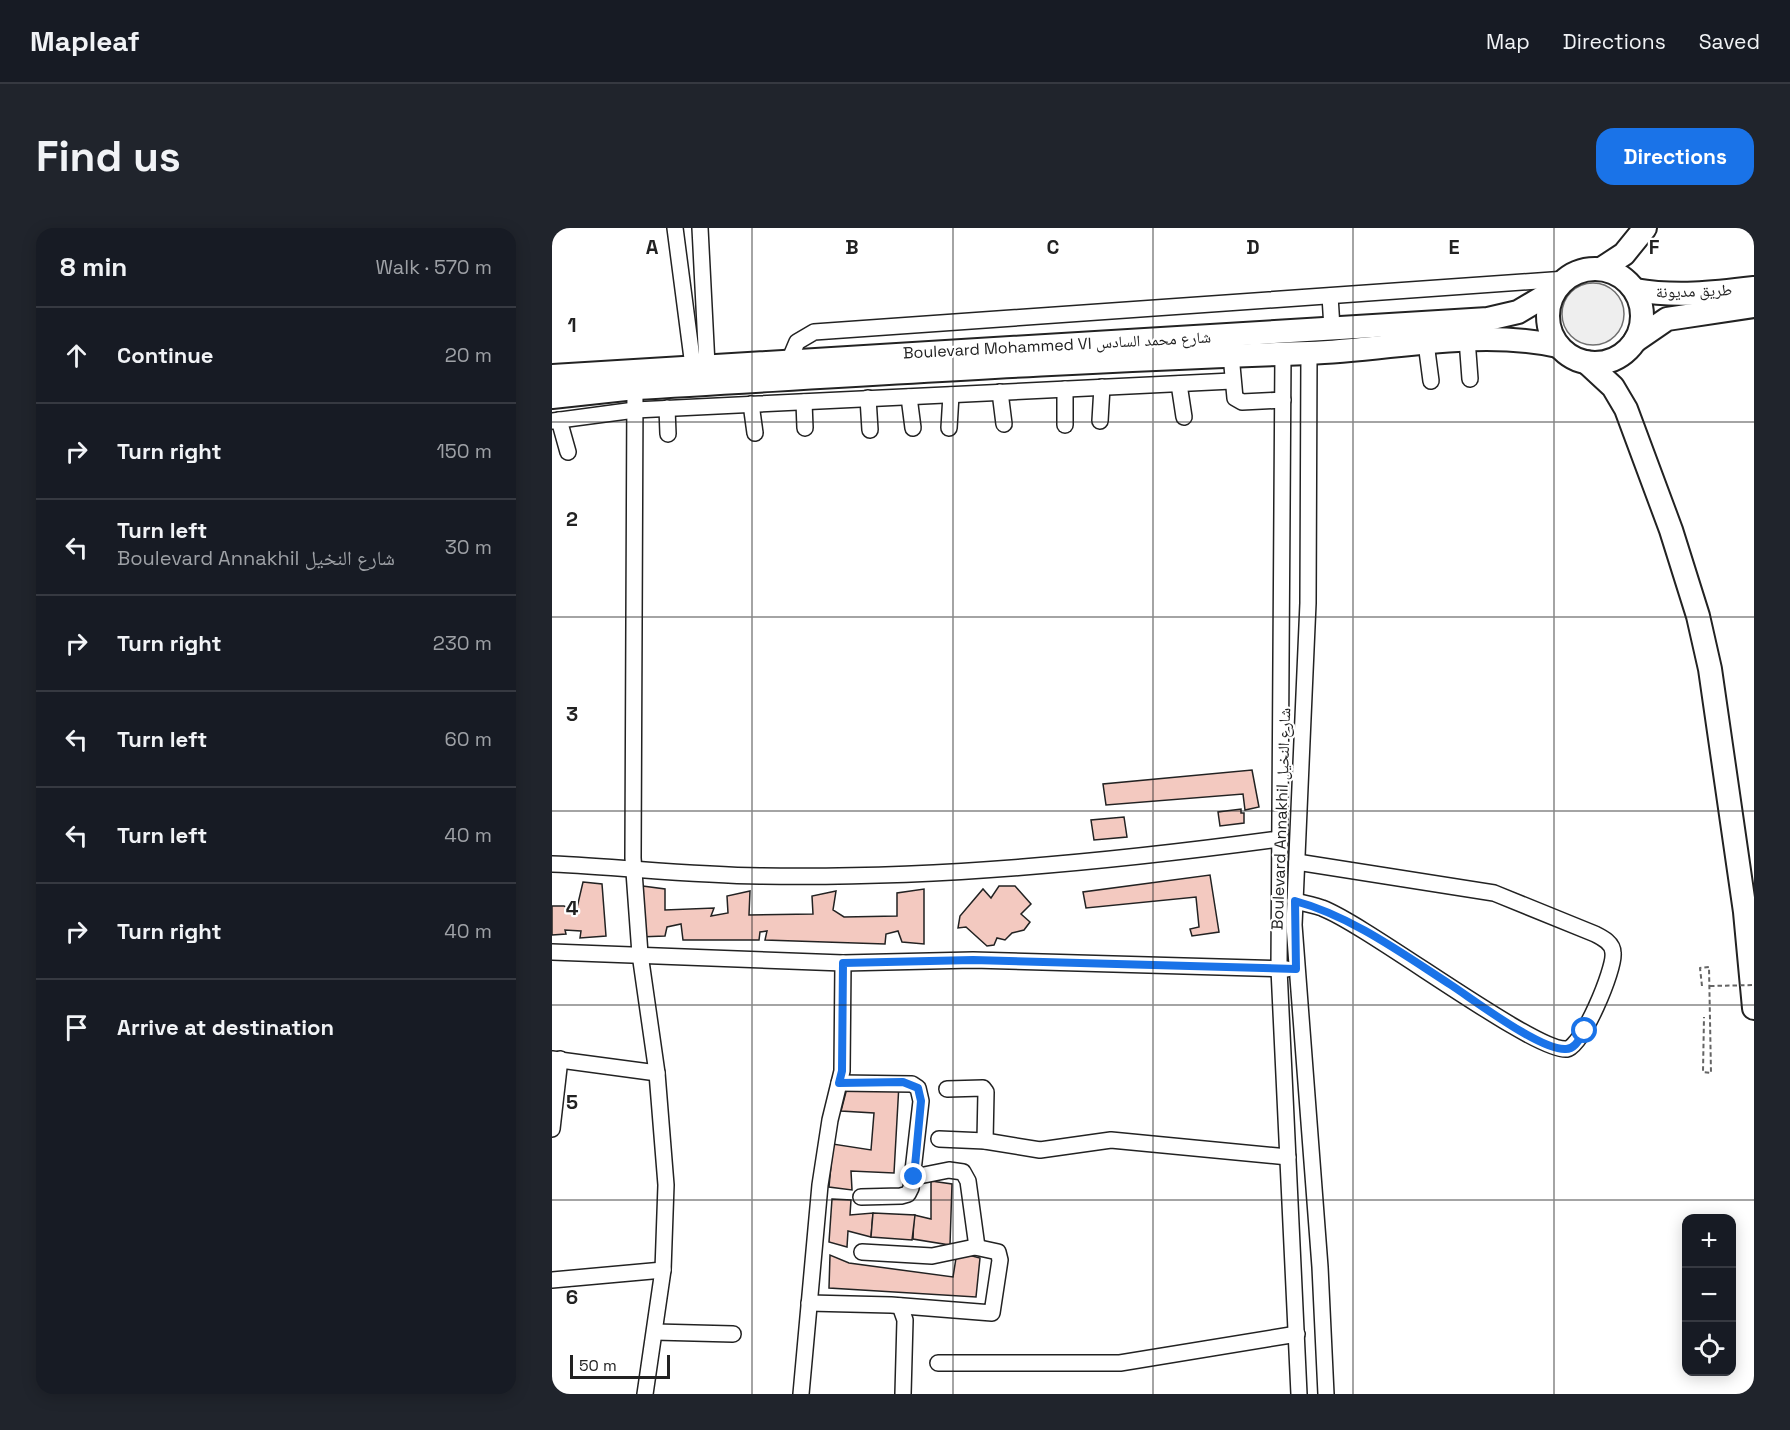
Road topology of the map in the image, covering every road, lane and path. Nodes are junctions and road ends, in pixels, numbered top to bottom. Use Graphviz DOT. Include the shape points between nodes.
graph roads {
  1 [pos="675,228"];
  2 [pos="700,228"];
  3 [pos="1645,228"];
  4 [pos="1601,269"];
  5 [pos="1561,284"];
  6 [pos="1754,288"];
  7 [pos="1635,290"];
  8 [pos="1330,296"];
  9 [pos="1754,306"];
  10 [pos="1332,328"];
  11 [pos="1467,339"];
  12 [pos="1635,341"];
  13 [pos="1426,343"];
  14 [pos="1558,346"];
  15 [pos="1283,352"];
  16 [pos="1309,353"];
  17 [pos="1231,355"];
  18 [pos="789,361"];
  19 [pos="1586,362"];
  20 [pos="700,366"];
  21 [pos="552,376"];
  22 [pos="1470,379"];
  23 [pos="1232,381"];
  24 [pos="1431,381"];
  25 [pos="1179,384"];
  26 [pos="1102,387"];
  27 [pos="1065,389"];
  28 [pos="1000,392"];
  29 [pos="951,394"];
  30 [pos="552,397"];
  31 [pos="909,397"];
  32 [pos="635,399"];
  33 [pos="868,399"];
  34 [pos="1283,400"];
  35 [pos="804,402"];
  36 [pos="751,404"];
  37 [pos="667,408"];
  38 [pos="1184,417"];
  39 [pos="556,421"];
  40 [pos="1100,421"];
  41 [pos="1004,424"];
  42 [pos="1065,425"];
  43 [pos="805,428"];
  44 [pos="913,428"];
  45 [pos="949,428"];
  46 [pos="870,430"];
  47 [pos="755,433"];
  48 [pos="668,434"];
  49 [pos="568,452"];
  50 [pos="1279,839"];
  51 [pos="1296,862"];
  52 [pos="552,864"];
  53 [pos="633,867"];
  54 [pos="1295,901"];
  55 [pos="552,952"];
  56 [pos="639,954"];
  57 [pos="843,963"];
  58 [pos="1279,969"];
  59 [pos="1296,969"];
  60 [pos="1754,985"];
  61 [pos="1710,986"];
  62 [pos="1702,987"];
  63 [pos="1754,1008"];
  64 [pos="1704,1017"];
  65 [pos="556,1059"];
  66 [pos="657,1072"];
  67 [pos="839,1083"];
  68 [pos="947,1089"];
  69 [pos="552,1129"];
  70 [pos="939,1139"];
  71 [pos="985,1141"];
  72 [pos="1288,1157"];
  73 [pos="914,1177"];
  74 [pos="861,1197"];
  75 [pos="977,1247"];
  76 [pos="862,1252"];
  77 [pos="663,1270"];
  78 [pos="552,1280"];
  79 [pos="809,1303"];
  80 [pos="900,1306"];
  81 [pos="655,1332"];
  82 [pos="733,1334"];
  83 [pos="1297,1334"];
  84 [pos="938,1363"];
  85 [pos="645,1394"];
  86 [pos="801,1394"];
  87 [pos="903,1394"];
  88 [pos="1299,1394"];
  89 [pos="1326,1394"];
  1 -- 20 [label="street"];
  2 -- 20 [label="street"];
  3 -- 4 [label="highway" via="1624,254"];
  4 -- 5 [label="highway" via="1585,269"];
  4 -- 7 [label="highway" via="1620,276"];
  5 -- 8 [label="street"];
  5 -- 10 [label="highway, Boulevard Mohammed VI شارع محمد السادس" via="1526,309 1507,316"];
  5 -- 14 [label="highway" via="1548,307 1552,336"];
  6 -- 7 [label="highway, طريق مديونة" via="1665,295"];
  7 -- 12 [label="highway" via="1642,315"];
  8 -- 10 [label="street"];
  8 -- 18 [label="street" via="813,332 797,342"];
  9 -- 12 [label="highway, طريق مديونة" via="1667,319"];
  10 -- 18 [label="highway, Boulevard Mohammed VI شارع محمد السادس"];
  11 -- 13 [label="highway, Boulevard Mohammed VI شارع محمد السادس"];
  11 -- 14 [label="highway, Boulevard Mohammed VI شارع محمد السادس" via="1524,339"];
  11 -- 22 [label="street"];
  12 -- 19 [label="highway" via="1614,359"];
  13 -- 16 [label="highway, Boulevard Mohammed VI شارع محمد السادس"];
  13 -- 24 [label="street"];
  14 -- 19 [label="highway"];
  15 -- 16 [label="highway, Boulevard Mohammed VI شارع محمد السادس"];
  15 -- 17 [label="highway, Boulevard Mohammed VI شارع محمد السادس"];
  15 -- 34 [label="street, Boulevard Annakhil شارع النخيل"];
  16 -- 51 [label="street, Boulevard Annakhil شارع النخيل" via="1308,603"];
  17 -- 23 [label="street"];
  17 -- 32 [label="highway, Boulevard Mohammed VI شارع محمد السادس"];
  18 -- 20 [label="highway, Boulevard Mohammed VI شارع محمد السادس"];
  19 -- 63 [label="highway" via="1613,387 1626,409 1698,616 1710,669 1740,878"];
  20 -- 21 [label="highway, Boulevard Mohammed VI شارع محمد السادس"];
  23 -- 25 [label="street"];
  23 -- 34 [label="street" via="1235,398 1242,402"];
  25 -- 26 [label="street"];
  25 -- 38 [label="street"];
  26 -- 27 [label="street"];
  26 -- 40 [label="street"];
  27 -- 28 [label="street"];
  27 -- 42 [label="street"];
  28 -- 29 [label="street"];
  28 -- 41 [label="street"];
  29 -- 31 [label="street"];
  29 -- 45 [label="street"];
  30 -- 32 [label="highway, Boulevard Mohammed VI شارع محمد السادس"];
  31 -- 33 [label="street"];
  31 -- 44 [label="street"];
  32 -- 37 [label="street"];
  32 -- 39 [label="street"];
  32 -- 53 [label="street"];
  33 -- 35 [label="street"];
  33 -- 46 [label="street"];
  34 -- 50 [label="street, Boulevard Annakhil شارع النخيل"];
  35 -- 36 [label="street"];
  35 -- 43 [label="street"];
  36 -- 37 [label="street"];
  36 -- 47 [label="street"];
  37 -- 48 [label="street"];
  39 -- 49 [label="street"];
  50 -- 53 [label="street" via="987,870 759,876"];
  50 -- 58 [label="street, Boulevard Annakhil شارع النخيل"];
  51 -- 54 [label="street, Boulevard Annakhil شارع النخيل"];
  51 -- 54 [label="street" via="1494,893 1609,942 1613,953 1609,974 1585,1031 1574,1046 1560,1048 1522,1032 1402,954 1322,908"];
  52 -- 53 [label="street"];
  53 -- 56 [label="street"];
  54 -- 59 [label="street, Boulevard Annakhil شارع النخيل"];
  55 -- 56 [label="street"];
  56 -- 57 [label="street"];
  56 -- 66 [label="street"];
  57 -- 58 [label="street" via="973,960"];
  57 -- 67 [label="street"];
  58 -- 59 [label="street"];
  58 -- 72 [label="street, Boulevard Annakhil شارع النخيل"];
  59 -- 89 [label="street, Boulevard Annakhil شارع النخيل"];
  60 -- 61 [label="path, bridge"];
  61 -- 62 [label="path" via="1709,967 1700,968"];
  61 -- 64 [label="path" via="1711,1073 1703,1072"];
  65 -- 66 [label="street"];
  65 -- 69 [label="street"];
  66 -- 77 [label="street" via="666,1185"];
  67 -- 73 [label="street" via="903,1082 918,1088 921,1101"];
  67 -- 79 [label="street" via="820,1185"];
  68 -- 71 [label="street" via="983,1088 986,1092"];
  70 -- 71 [label="street"];
  71 -- 72 [label="street" via="1040,1150 1111,1140"];
  72 -- 83 [label="street, Boulevard Annakhil شارع النخيل"];
  73 -- 74 [label="street" via="908,1194"];
  73 -- 75 [label="street" via="949,1170 963,1172 968,1181"];
  75 -- 76 [label="street" via="932,1256"];
  75 -- 80 [label="street" via="998,1252 1000,1260 992,1313"];
  77 -- 78 [label="street"];
  77 -- 81 [label="street"];
  79 -- 80 [label="street"];
  79 -- 86 [label="street"];
  80 -- 87 [label="street" via="905,1320"];
  81 -- 82 [label="street"];
  81 -- 85 [label="street"];
  83 -- 84 [label="street" via="1120,1363"];
  83 -- 88 [label="street, Boulevard Annakhil شارع النخيل"];
}
